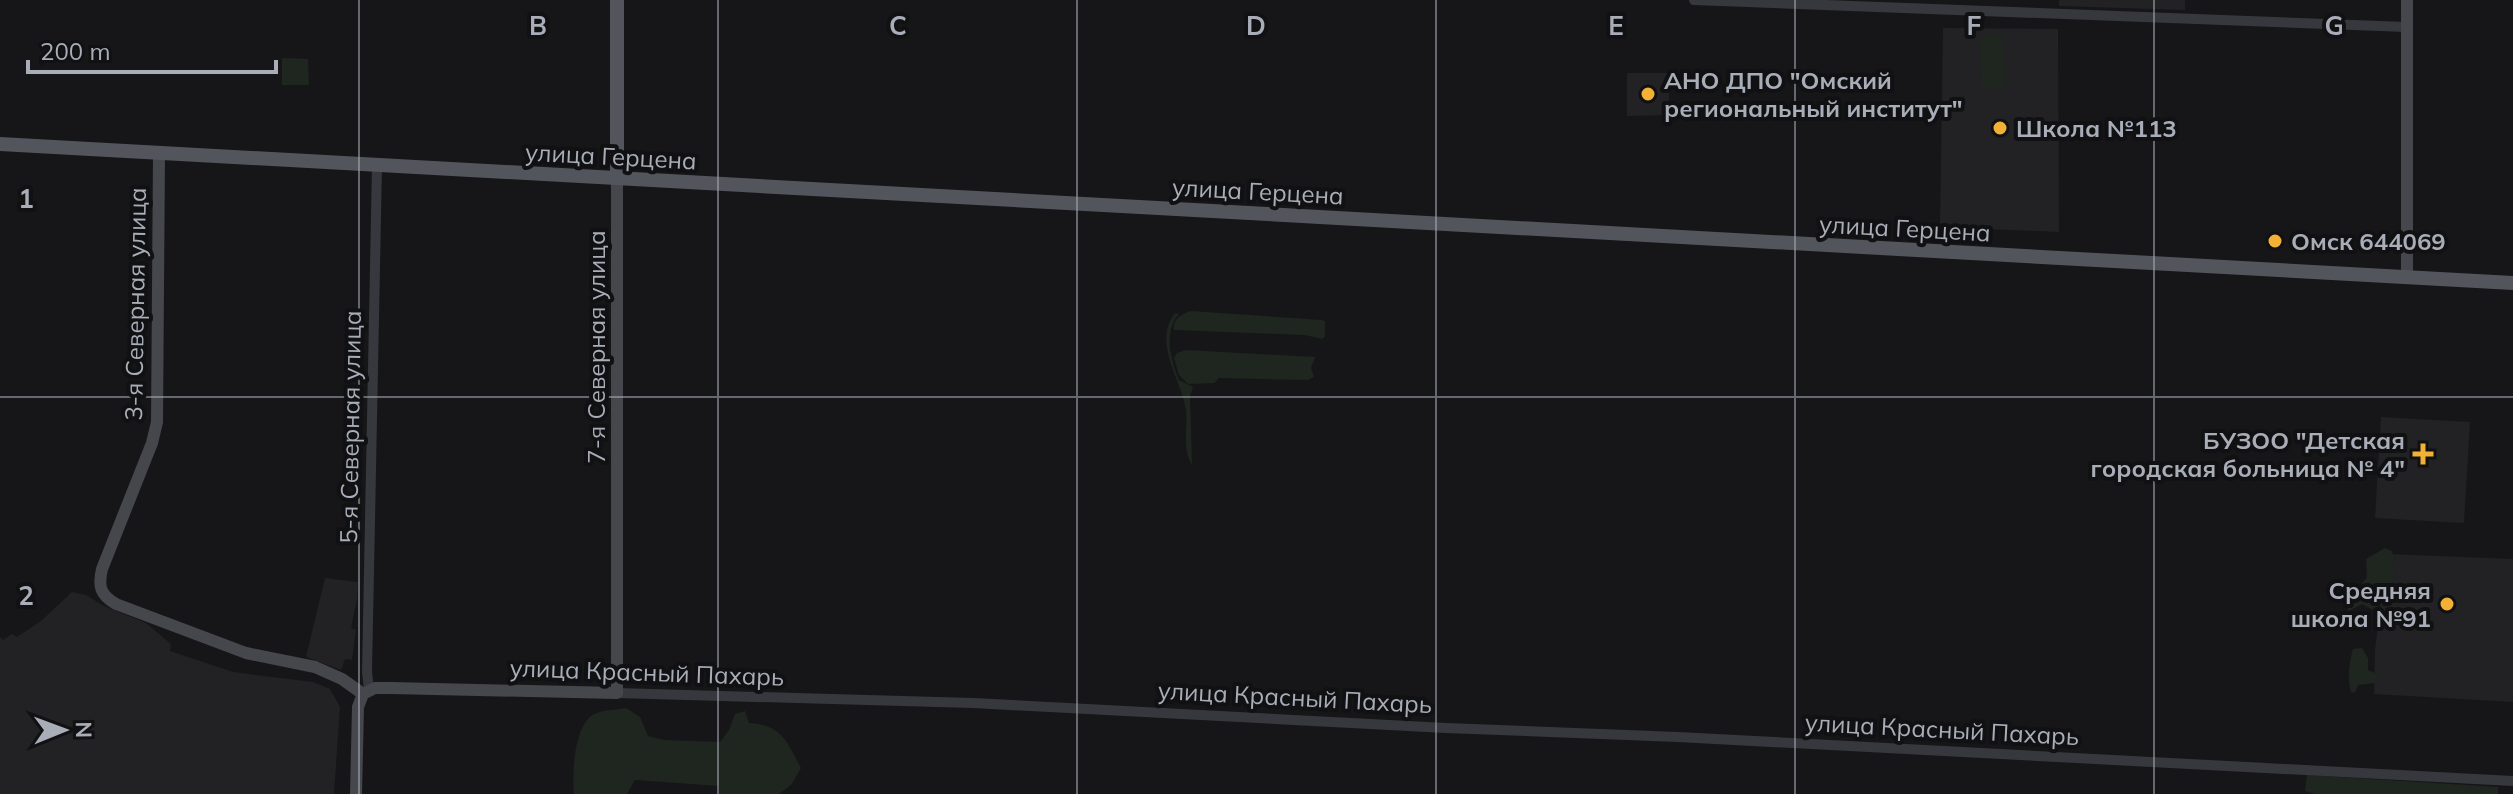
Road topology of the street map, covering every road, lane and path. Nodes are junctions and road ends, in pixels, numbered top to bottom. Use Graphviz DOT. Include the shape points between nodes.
graph roads {
  1 [pos="617,0"];
  2 [pos="1694,0"];
  3 [pos="2407,0"];
  4 [pos="2407,27"];
  5 [pos="0,144"];
  6 [pos="159,153"];
  7 [pos="377,165"];
  8 [pos="617,178"];
  9 [pos="2407,277"];
  10 [pos="2513,283"];
  11 [pos="366,692"];
  12 [pos="617,693"];
  13 [pos="2513,781"];
  14 [pos="356,794"];
  1 -- 8 [label="main road, 7-я Северная улица"];
  2 -- 4 [label="street"];
  3 -- 4 [label="main road"];
  4 -- 9 [label="main road"];
  5 -- 6 [label="main road, улица Герцена"];
  6 -- 7 [label="main road, улица Герцена"];
  6 -- 11 [label="main road, 3-я Северная улица" via="155,434 102,569 100,589 116,604 237,650 315,667"];
  7 -- 8 [label="main road, улица Герцена"];
  7 -- 11 [label="street, 5-я Северная улица"];
  8 -- 9 [label="main road, улица Герцена"];
  8 -- 12 [label="main road, 7-я Северная улица"];
  9 -- 10 [label="main road, улица Герцена"];
  11 -- 12 [label="main road, улица Красный Пахарь" via="391,688"];
  11 -- 14 [label="main road, 5-я Северная улица" via="358,707"];
  12 -- 13 [label="street, улица Красный Пахарь" via="1004,704"];
}
